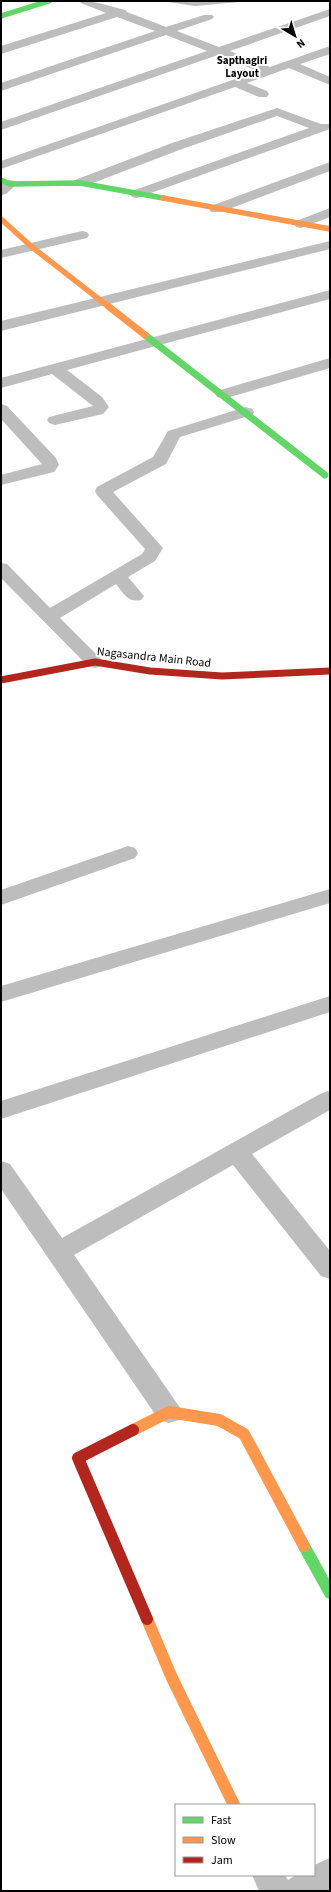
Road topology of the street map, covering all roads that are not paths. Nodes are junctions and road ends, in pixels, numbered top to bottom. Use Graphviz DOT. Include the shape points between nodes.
graph roads {
  1 [pos="49,1"];
  2 [pos="85,1"];
  3 [pos="137,7"];
  4 [pos="330,12"];
  5 [pos="116,13"];
  6 [pos="1,16"];
  7 [pos="208,17"];
  8 [pos="164,31"];
  9 [pos="1,50"];
  10 [pos="217,50"];
  11 [pos="330,50"];
  12 [pos="289,64"];
  13 [pos="269,71"];
  14 [pos="330,81"];
  15 [pos="235,83"];
  16 [pos="1,87"];
  17 [pos="263,94"];
  18 [pos="1,126"];
  19 [pos="325,127"];
  20 [pos="1,165"];
  21 [pos="330,166"];
  22 [pos="80,183"];
  23 [pos="4,185"];
  24 [pos="137,194"];
  25 [pos="216,209"];
  26 [pos="330,212"];
  27 [pos="1,219"];
  28 [pos="301,224"];
  29 [pos="330,229"];
  30 [pos="82,235"];
  31 [pos="330,245"];
  32 [pos="32,247"];
  33 [pos="1,254"];
  34 [pos="330,294"];
  35 [pos="103,301"];
  36 [pos="1,326"];
  37 [pos="155,341"];
  38 [pos="54,368"];
  39 [pos="322,370"];
  40 [pos="1,383"];
  41 [pos="223,394"];
  42 [pos="1,410"];
  43 [pos="246,412"];
  44 [pos="55,420"];
  45 [pos="325,475"];
  46 [pos="1,480"];
  47 [pos="1,568"];
  48 [pos="118,576"];
  49 [pos="135,596"];
  50 [pos="48,617"];
  51 [pos="95,662"];
  52 [pos="330,671"];
  53 [pos="2,678"];
  54 [pos="128,853"];
  55 [pos="330,896"];
  56 [pos="1,898"];
  57 [pos="1,994"];
  58 [pos="330,1004"];
  59 [pos="328,1100"];
  60 [pos="1,1110"];
  61 [pos="236,1152"];
  62 [pos="1,1170"];
  63 [pos="58,1252"];
  64 [pos="326,1256"];
  65 [pos="168,1412"];
  66 [pos="330,1593"];
  67 [pos="234,1804"];
  68 [pos="330,1874"];
  69 [pos="268,1876"];
  70 [pos="276,1891"];
  71 [pos="299,1891"];
  1 -- 6 [label="street"];
  2 -- 5 [label="street"];
  3 -- 5 [label="street"];
  4 -- 10 [label="street"];
  5 -- 8 [label="street"];
  5 -- 9 [label="street"];
  7 -- 8 [label="street"];
  8 -- 10 [label="street"];
  8 -- 16 [label="street"];
  10 -- 13 [label="street"];
  10 -- 18 [label="street"];
  11 -- 12 [label="street"];
  12 -- 13 [label="street"];
  12 -- 14 [label="street"];
  13 -- 15 [label="street"];
  15 -- 17 [label="street"];
  15 -- 20 [label="street"];
  19 -- 22 [label="street" via="277,112"];
  19 -- 24 [label="street"];
  21 -- 25 [label="street"];
  22 -- 23 [label="street"];
  22 -- 24 [label="street"];
  24 -- 25 [label="street"];
  25 -- 28 [label="street"];
  26 -- 28 [label="street"];
  27 -- 32 [label="street"];
  28 -- 29 [label="street"];
  30 -- 32 [label="street"];
  31 -- 35 [label="street"];
  32 -- 33 [label="street"];
  32 -- 35 [label="street"];
  34 -- 37 [label="street"];
  35 -- 36 [label="street"];
  35 -- 37 [label="street"];
  37 -- 38 [label="street"];
  37 -- 41 [label="street"];
  38 -- 40 [label="street"];
  38 -- 44 [label="street" via="96,400 100,407 97,411"];
  39 -- 41 [label="street"];
  41 -- 43 [label="street"];
  42 -- 46 [label="street" via="51,465 48,468"];
  43 -- 45 [label="street"];
  43 -- 48 [label="street" via="174,434 160,460 103,491 154,548 149,557"];
  47 -- 50 [label="street"];
  48 -- 49 [label="street"];
  48 -- 50 [label="street"];
  50 -- 51 [label="street"];
  51 -- 52 [label="street, Nagasandra Main Road" via="150,671 222,676"];
  51 -- 53 [label="street, Nagasandra Main Road"];
  54 -- 56 [label="street"];
  55 -- 57 [label="street"];
  58 -- 60 [label="street"];
  59 -- 61 [label="street"];
  61 -- 63 [label="street"];
  61 -- 64 [label="street"];
  62 -- 63 [label="street"];
  63 -- 65 [label="street"];
  65 -- 66 [label="street" via="219,1420 244,1434"];
  65 -- 67 [label="street" via="78,1458 172,1678"];
  68 -- 71 [label="street"];
  69 -- 70 [label="street"];
}
